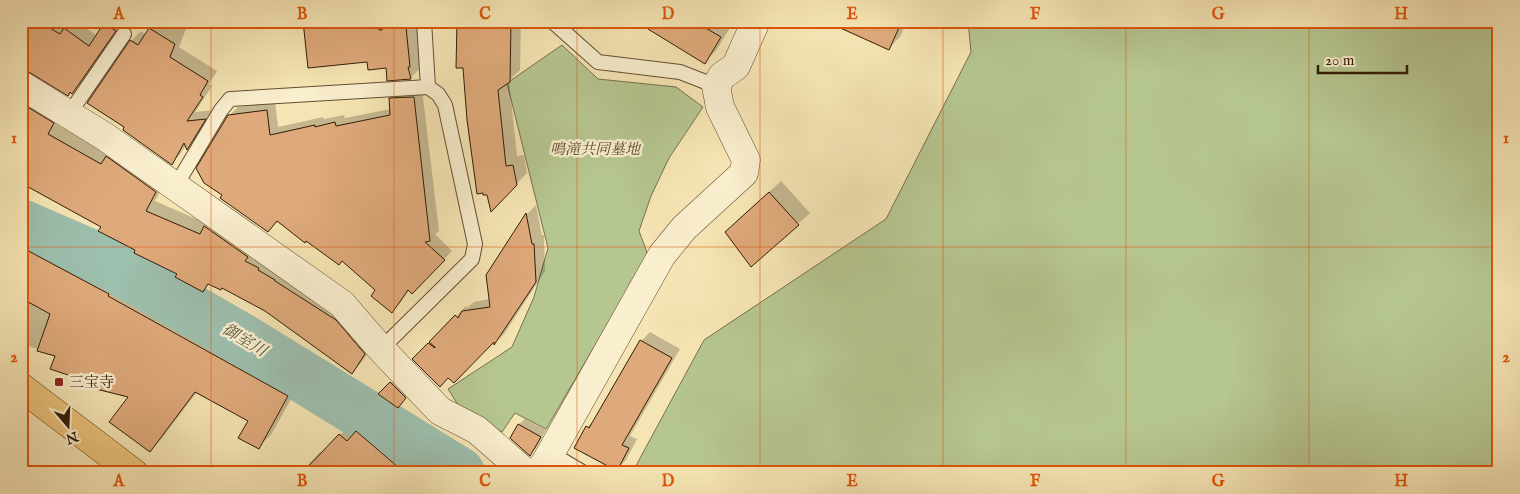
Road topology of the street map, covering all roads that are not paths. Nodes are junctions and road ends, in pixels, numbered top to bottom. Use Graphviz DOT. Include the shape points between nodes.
graph roads {
  1 [pos="424,21"];
  2 [pos="552,21"];
  3 [pos="756,21"];
  4 [pos="124,34"];
  5 [pos="21,85"];
  6 [pos="716,86"];
  7 [pos="428,87"];
  8 [pos="69,114"];
  9 [pos="175,187"];
  10 [pos="381,349"];
  11 [pos="21,387"];
  12 [pos="544,463"];
  13 [pos="119,467"];
  14 [pos="526,473"];
  15 [pos="584,473"];
  1 -- 7 [label="lane"];
  2 -- 6 [label="lane" via="598,62 680,72"];
  3 -- 6 [label="street" via="736,66 722,76"];
  4 -- 8 [label="lane"];
  5 -- 8 [label="street"];
  6 -- 12 [label="street" via="720,107 746,160 744,173 684,228 662,254"];
  7 -- 9 [label="lane" via="230,99"];
  7 -- 10 [label="lane" via="438,94 445,106 475,244 472,259"];
  8 -- 9 [label="street"];
  9 -- 10 [label="street" via="342,304"];
  10 -- 14 [label="street" via="440,411 476,430"];
  11 -- 13 [label="highway"];
  12 -- 15 [label="lane"];
}
